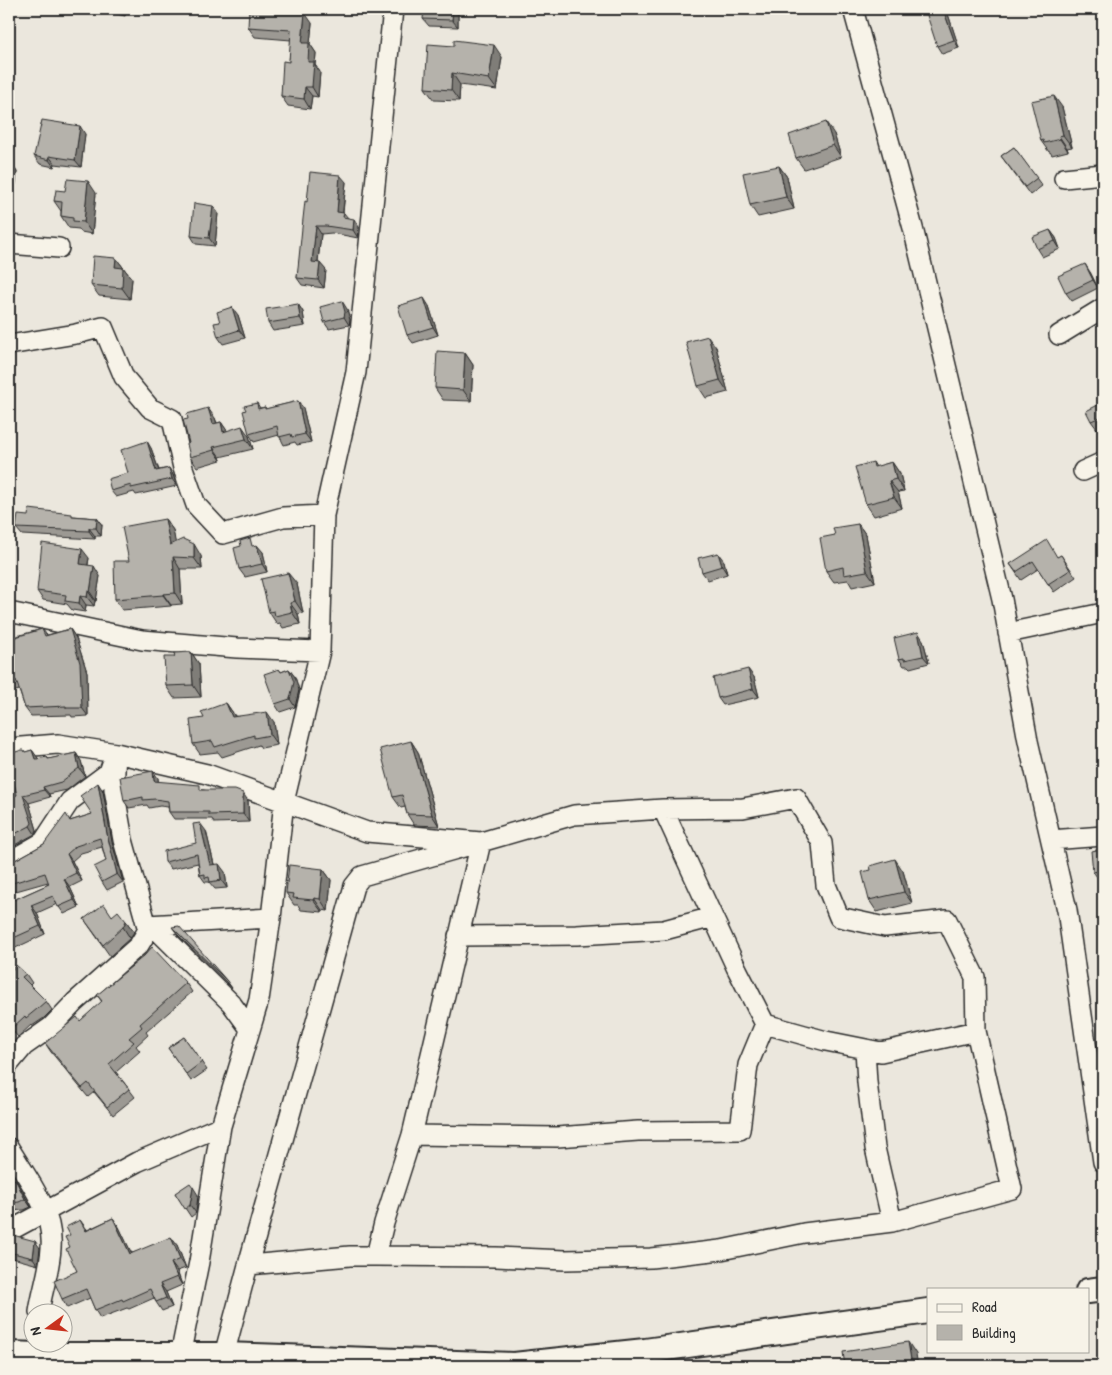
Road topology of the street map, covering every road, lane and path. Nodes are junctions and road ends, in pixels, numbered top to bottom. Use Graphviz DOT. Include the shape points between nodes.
graph roads {
  1 [pos="392,9"];
  2 [pos="853,9"];
  3 [pos="1103,174"];
  4 [pos="1064,178"];
  5 [pos="9,244"];
  6 [pos="59,248"];
  7 [pos="1103,308"];
  8 [pos="1058,335"];
  9 [pos="9,345"];
  10 [pos="1103,462"];
  11 [pos="1083,470"];
  12 [pos="324,515"];
  13 [pos="9,612"];
  14 [pos="1103,613"];
  15 [pos="1008,633"];
  16 [pos="320,650"];
  17 [pos="9,748"];
  18 [pos="116,753"];
  19 [pos="284,802"];
  20 [pos="663,810"];
  21 [pos="1103,836"];
  22 [pos="1051,840"];
  23 [pos="481,842"];
  24 [pos="9,860"];
  25 [pos="713,917"];
  26 [pos="271,918"];
  27 [pos="149,925"];
  28 [pos="458,936"];
  29 [pos="765,1024"];
  30 [pos="250,1028"];
  31 [pos="976,1031"];
  32 [pos="865,1048"];
  33 [pos="9,1064"];
  34 [pos="221,1126"];
  35 [pos="1101,1130"];
  36 [pos="412,1135"];
  37 [pos="9,1148"];
  38 [pos="1103,1162"];
  39 [pos="46,1211"];
  40 [pos="892,1222"];
  41 [pos="9,1226"];
  42 [pos="376,1256"];
  43 [pos="248,1265"];
  44 [pos="1103,1289"];
  45 [pos="1090,1290"];
  46 [pos="1103,1297"];
  47 [pos="1090,1299"];
  48 [pos="41,1302"];
  49 [pos="927,1311"];
  50 [pos="927,1322"];
  51 [pos="72,1351"];
  52 [pos="22,1352"];
  53 [pos="9,1354"];
  54 [pos="224,1355"];
  55 [pos="180,1356"];
  56 [pos="618,1366"];
  1 -- 12 [label="street" via="356,372"];
  2 -- 15 [label="street" via="913,228"];
  3 -- 4 [label="street"];
  5 -- 6 [label="street"];
  7 -- 8 [label="street"];
  9 -- 12 [label="street" via="103,327 124,377 150,408 172,419 183,468 196,505 223,534 283,517"];
  10 -- 11 [label="street"];
  12 -- 16 [label="street"];
  13 -- 16 [label="street" via="142,640 237,648"];
  14 -- 15 [label="street"];
  15 -- 22 [label="street" via="1028,742"];
  16 -- 19 [label="street"];
  17 -- 18 [label="street" via="58,744"];
  18 -- 19 [label="street" via="206,774"];
  18 -- 24 [label="street" via="109,772 70,801 43,842"];
  18 -- 27 [label="street" via="114,789 124,840"];
  19 -- 23 [label="street" via="367,832"];
  19 -- 26 [label="street"];
  20 -- 23 [label="street" via="574,815"];
  20 -- 25 [label="street"];
  20 -- 31 [label="street" via="743,808 796,798 822,843 826,885 839,917 884,927 947,920 975,977"];
  21 -- 22 [label="street"];
  22 -- 35 [label="street" via="1067,910"];
  23 -- 28 [label="street"];
  23 -- 43 [label="street" via="362,876 354,886"];
  25 -- 28 [label="street" via="664,930"];
  25 -- 29 [label="street"];
  26 -- 27 [label="street"];
  26 -- 30 [label="street" via="259,1000"];
  27 -- 30 [label="street" via="231,1003"];
  27 -- 33 [label="street" via="139,945 51,1028 24,1046"];
  28 -- 36 [label="street"];
  29 -- 32 [label="street"];
  29 -- 36 [label="street" via="748,1065 740,1130 638,1131 557,1137"];
  30 -- 34 [label="street"];
  31 -- 32 [label="street" via="881,1052"];
  31 -- 40 [label="street" via="1012,1189"];
  32 -- 40 [label="street" via="875,1148"];
  34 -- 39 [label="street" via="137,1162"];
  34 -- 55 [label="street"];
  35 -- 38 [label="street"];
  36 -- 42 [label="street"];
  37 -- 39 [label="street"];
  39 -- 41 [label="street" via="15,1228"];
  39 -- 48 [label="street" via="51,1248"];
  40 -- 42 [label="street" via="651,1258 565,1260"];
  42 -- 43 [label="street"];
  43 -- 54 [label="street"];
  44 -- 45 [label="main road"];
  46 -- 47 [label="main road"];
  49 -- 54 [label="main road" via="645,1351 514,1365"];
  50 -- 56 [label="main road"];
  51 -- 55 [label="main road"];
  52 -- 53 [label="main road"];
  54 -- 55 [label="main road"];
}
